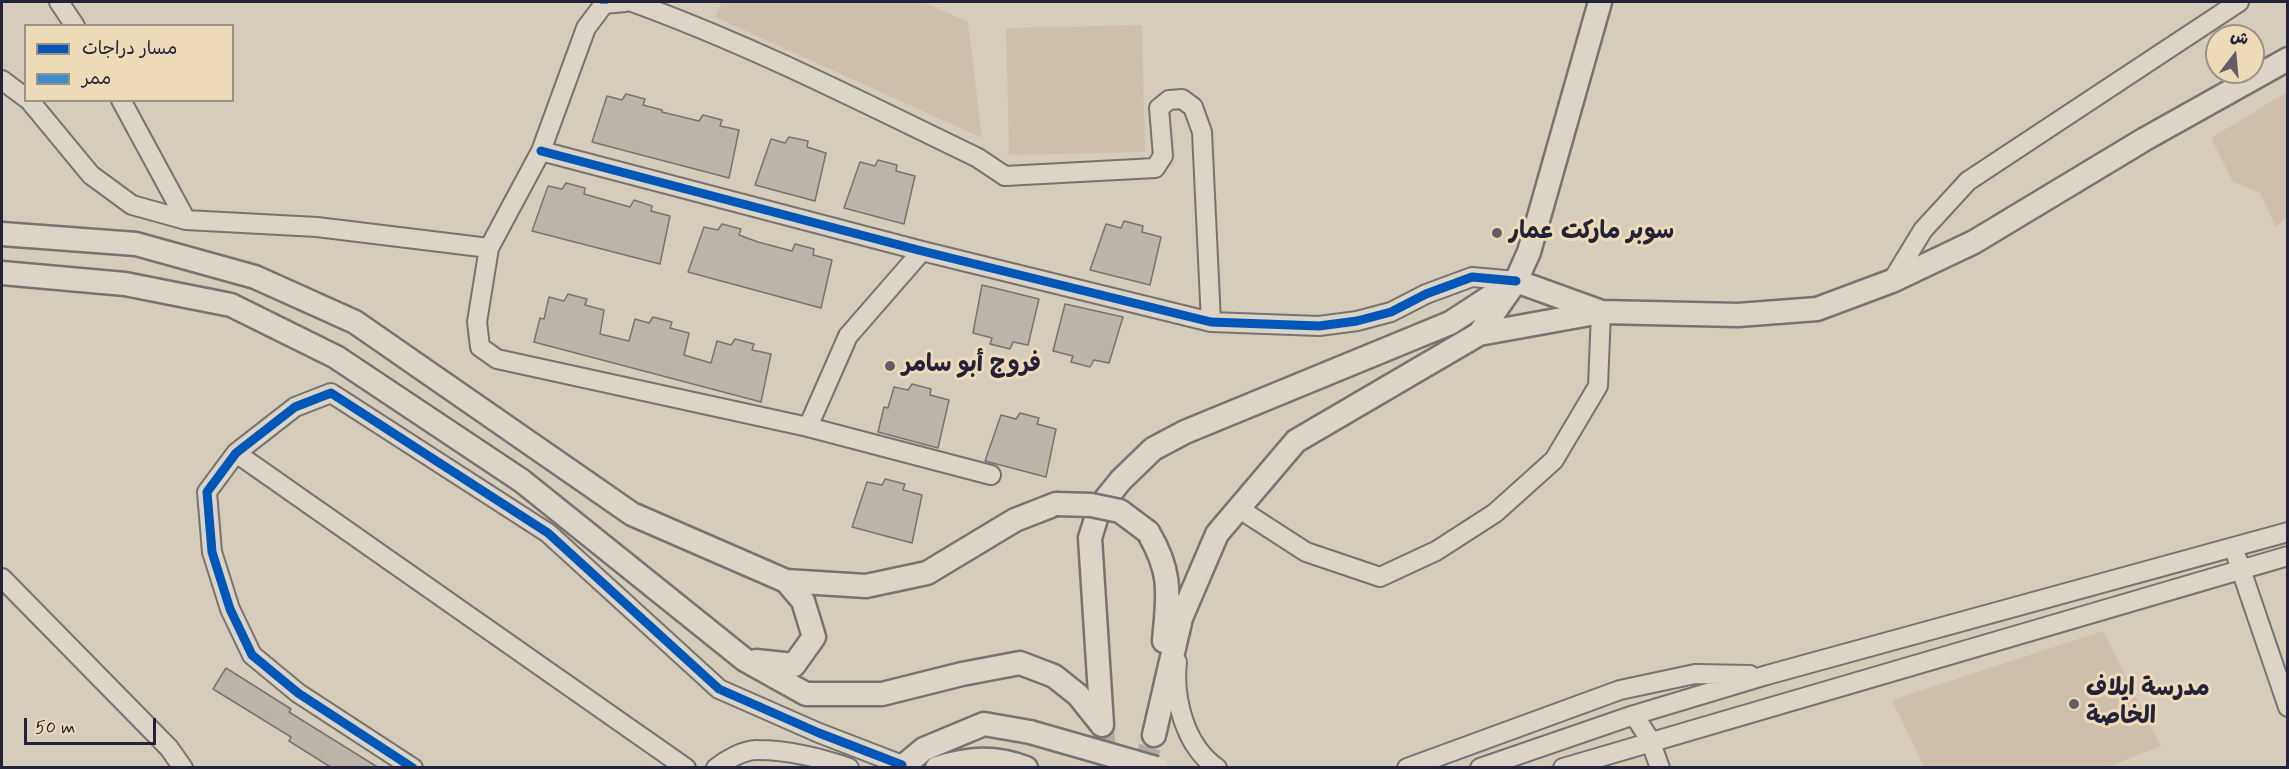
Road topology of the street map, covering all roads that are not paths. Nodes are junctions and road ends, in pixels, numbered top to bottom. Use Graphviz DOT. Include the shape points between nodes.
graph roads {
  1 [pos="59,2"];
  2 [pos="625,2"];
  3 [pos="632,2"];
  4 [pos="1600,2"];
  5 [pos="2240,2"];
  6 [pos="74,24"];
  7 [pos="2288,59"];
  8 [pos="2,80"];
  9 [pos="24,97"];
  10 [pos="30,102"];
  11 [pos="121,102"];
  12 [pos="541,151"];
  13 [pos="186,220"];
  14 [pos="2,234"];
  15 [pos="489,248"];
  16 [pos="922,251"];
  17 [pos="2,273"];
  18 [pos="1516,281"];
  19 [pos="1892,281"];
  20 [pos="1600,312"];
  21 [pos="1211,322"];
  22 [pos="1479,334"];
  23 [pos="808,427"];
  24 [pos="236,453"];
  25 [pos="990,475"];
  26 [pos="1238,508"];
  27 [pos="2288,532"];
  28 [pos="2234,548"];
  29 [pos="2288,556"];
  30 [pos="2241,569"];
  31 [pos="786,581"];
  32 [pos="4,583"];
  33 [pos="1181,618"];
  34 [pos="745,660"];
  35 [pos="1767,675"];
  36 [pos="2288,707"];
  37 [pos="1634,715"];
  38 [pos="1650,740"];
  39 [pos="901,766"];
  40 [pos="183,768"];
  41 [pos="413,768"];
  42 [pos="686,768"];
  43 [pos="716,768"];
  44 [pos="849,768"];
  45 [pos="937,768"];
  46 [pos="1026,768"];
  47 [pos="1156,768"];
  48 [pos="1217,768"];
  49 [pos="1407,768"];
  50 [pos="1480,768"];
  51 [pos="1563,768"];
  52 [pos="1660,768"];
  1 -- 6 [label="street"];
  2 -- 12 [label="street" via="604,4 586,28"];
  3 -- 21 [label="street" via="784,64 978,158 1005,176 1155,168 1163,156 1159,108 1168,100 1182,99 1193,106 1202,132"];
  4 -- 18 [label="main road" via="1530,252"];
  5 -- 19 [label="street" via="1968,181 1923,230"];
  7 -- 19 [label="main road" via="1974,242"];
  8 -- 9 [label="street"];
  10 -- 13 [label="street" via="91,175 132,205"];
  11 -- 13 [label="street"];
  12 -- 15 [label="street"];
  12 -- 16 [label="street"];
  13 -- 15 [label="street" via="317,227"];
  14 -- 31 [label="main road" via="136,244 255,277 355,322 632,514"];
  15 -- 23 [label="street" via="477,322 480,348 497,359"];
  16 -- 21 [label="street"];
  16 -- 23 [label="street" via="848,336"];
  17 -- 34 [label="main road" via="124,284 231,305 336,357 522,481"];
  18 -- 20 [label="main road"];
  18 -- 21 [label="street" via="1472,277 1391,312 1348,323 1319,326"];
  18 -- 22 [label="main road"];
  18 -- 34 [label="main road" via="1450,323 1185,432 1153,449 1121,480 1100,506 1090,538 1102,725 1078,695 1054,676 1020,663 882,694 806,694"];
  19 -- 20 [label="main road" via="1817,309 1738,315"];
  20 -- 22 [label="main road"];
  20 -- 26 [label="street" via="1598,386 1554,460 1495,513 1436,551 1380,577 1306,552"];
  22 -- 26 [label="main road" via="1296,441"];
  23 -- 25 [label="street"];
  24 -- 39 [label="street" via="295,407 331,393 548,534 719,689"];
  24 -- 41 [label="street" via="207,492 213,552 230,609 252,655 298,693"];
  24 -- 42 [label="street"];
  26 -- 33 [label="main road" via="1217,534"];
  27 -- 28 [label="street"];
  28 -- 30 [label="street"];
  28 -- 35 [label="street"];
  29 -- 30 [label="street"];
  30 -- 36 [label="street"];
  30 -- 38 [label="street"];
  31 -- 33 [label="main road, bridge" via="866,586 927,573 1015,520 1056,504 1120,511 1148,532 1162,556 1168,585 1156,726"];
  31 -- 34 [label="main road" via="803,601 814,636 794,665"];
  32 -- 40 [label="street" via="169,748"];
  33 -- 48 [label="street" via="1175,677 1183,722 1205,759"];
  35 -- 37 [label="street"];
  35 -- 49 [label="street" via="1695,674 1620,690"];
  37 -- 38 [label="street"];
  37 -- 50 [label="street"];
  38 -- 51 [label="street"];
  38 -- 52 [label="street"];
  39 -- 47 [label="main road, bridge" via="924,749 984,724 1030,732"];
  43 -- 44 [label="street" via="756,749"];
  45 -- 46 [label="main road" via="957,761 1004,759"];
}
